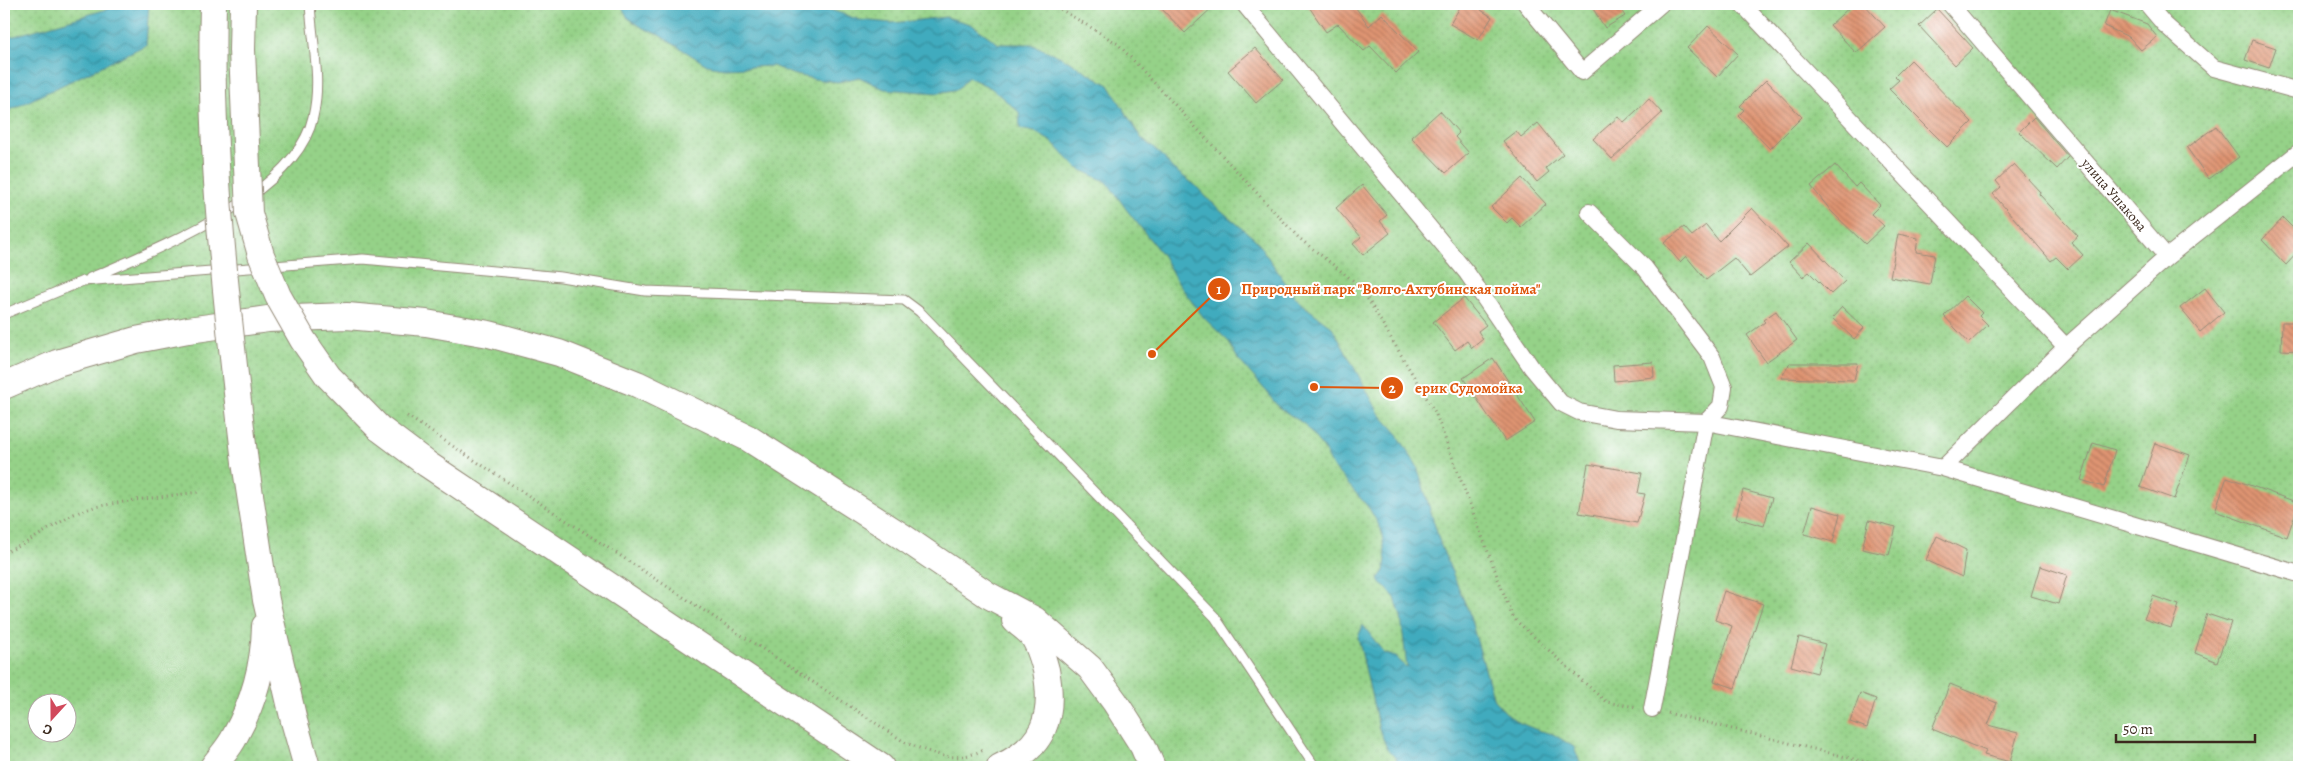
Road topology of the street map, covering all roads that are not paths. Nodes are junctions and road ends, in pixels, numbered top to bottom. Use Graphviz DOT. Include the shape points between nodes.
graph roads {
  1 [pos="213,4"];
  2 [pos="243,4"];
  3 [pos="310,4"];
  4 [pos="1244,4"];
  5 [pos="1526,4"];
  6 [pos="1661,4"];
  7 [pos="1742,4"];
  8 [pos="1950,4"];
  9 [pos="2147,4"];
  10 [pos="2299,91"];
  11 [pos="2299,152"];
  12 [pos="1589,212"];
  13 [pos="2167,257"];
  14 [pos="83,281"];
  15 [pos="4,314"];
  16 [pos="2066,347"];
  17 [pos="4,386"];
  18 [pos="1706,422"];
  19 [pos="1943,468"];
  20 [pos="2299,574"];
  21 [pos="988,595"];
  22 [pos="266,600"];
  23 [pos="1652,709"];
  24 [pos="859,753"];
  25 [pos="997,757"];
  26 [pos="213,767"];
  27 [pos="307,767"];
  28 [pos="881,767"];
  29 [pos="896,767"];
  30 [pos="1152,767"];
  31 [pos="1315,767"];
  1 -- 22 [label="main road, bridge" via="213,136 218,219 245,462"];
  2 -- 24 [label="main road, bridge" via="249,213 261,255 278,296 328,376 379,428 427,464"];
  3 -- 14 [label="lane" via="317,92 309,134 288,163 229,211"];
  4 -- 18 [label="street" via="1467,273 1532,368 1561,403 1579,412 1616,419"];
  5 -- 6 [label="street" via="1582,72"];
  7 -- 16 [label="street"];
  8 -- 13 [label="street, улица Ушакова"];
  9 -- 10 [label="street" via="2164,24 2214,68"];
  11 -- 13 [label="street"];
  12 -- 18 [label="street" via="1645,268 1712,357 1724,387 1721,406"];
  13 -- 16 [label="street"];
  14 -- 15 [label="lane"];
  14 -- 31 [label="lane" via="362,258 561,277 645,291 904,300 927,319 1215,617"];
  16 -- 19 [label="street"];
  17 -- 21 [label="main road" via="57,363 136,340 268,319 347,316 426,323 489,334 559,353 638,384 748,438"];
  18 -- 19 [label="street"];
  18 -- 23 [label="street"];
  19 -- 20 [label="street"];
  21 -- 25 [label="main road" via="1033,636 1043,659 1050,694 1046,723 1032,747 1015,760"];
  21 -- 30 [label="main road" via="1035,620 1090,668 1143,746"];
  22 -- 26 [label="main road" via="264,644 256,688 235,737"];
  22 -- 27 [label="main road"];
  24 -- 28 [label="main road"];
  24 -- 29 [label="main road"];
}
